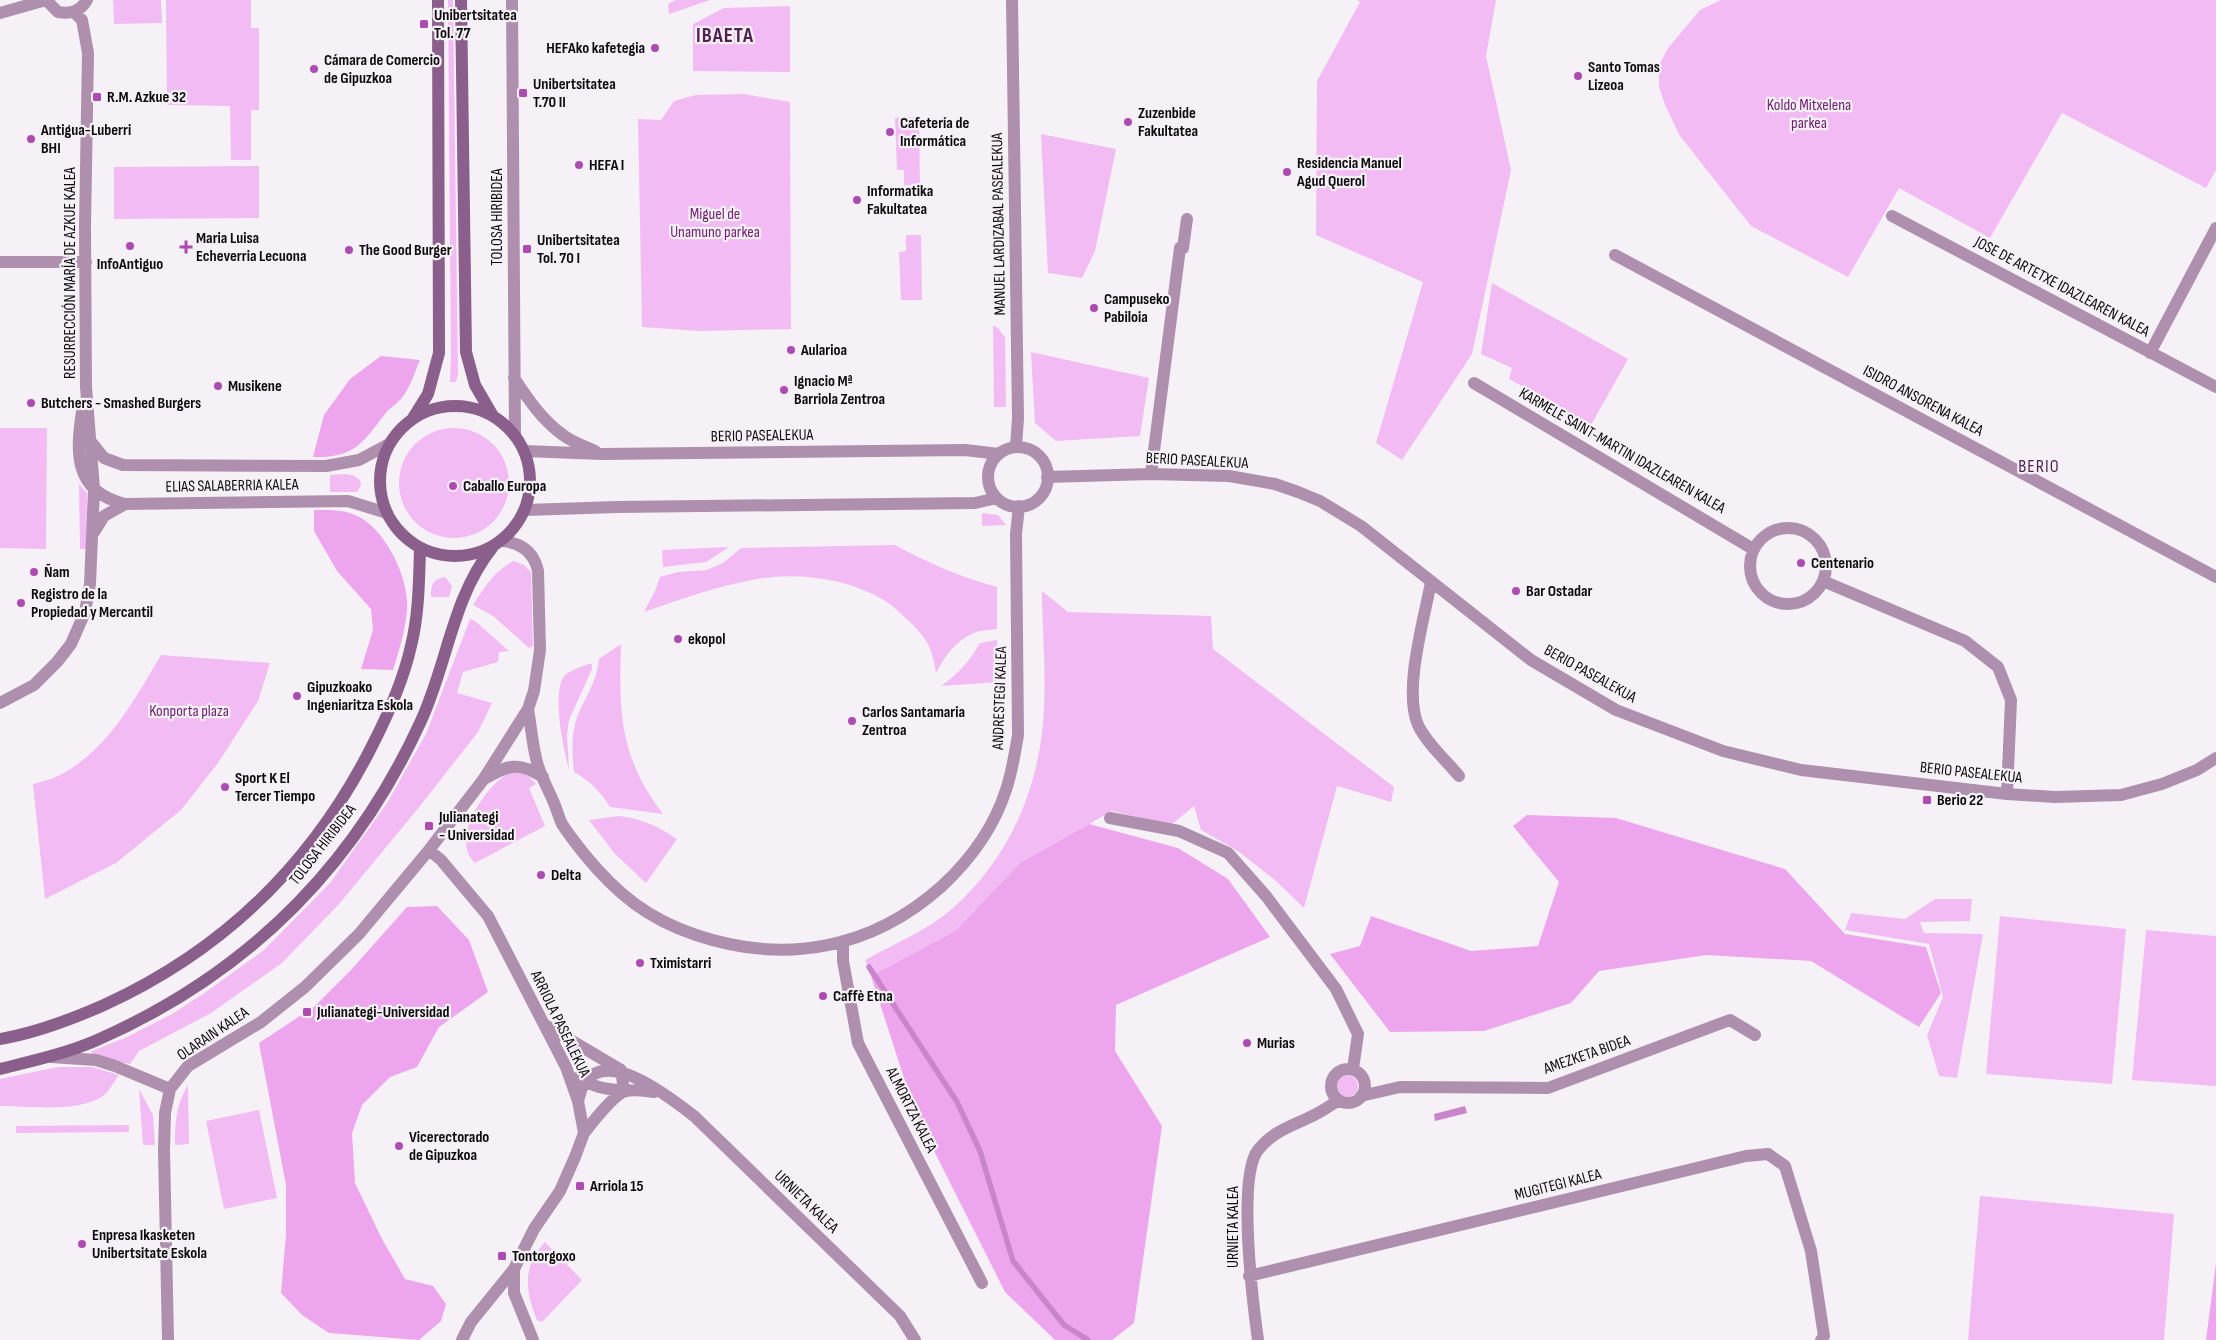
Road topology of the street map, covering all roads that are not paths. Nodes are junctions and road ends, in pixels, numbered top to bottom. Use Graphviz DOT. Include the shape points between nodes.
graph roads {
  1 [pos="46,0"];
  2 [pos="87,0"];
  3 [pos="438,0"];
  4 [pos="461,0"];
  5 [pos="512,0"];
  6 [pos="1012,0"];
  7 [pos="74,12"];
  8 [pos="0,13"];
  9 [pos="1892,216"];
  10 [pos="1187,219"];
  11 [pos="2216,228"];
  12 [pos="1614,255"];
  13 [pos="0,262"];
  14 [pos="86,262"];
  15 [pos="2150,353"];
  16 [pos="514,378"];
  17 [pos="1474,383"];
  18 [pos="86,387"];
  19 [pos="2216,387"];
  20 [pos="493,416"];
  21 [pos="414,418"];
  22 [pos="515,435"];
  23 [pos="92,443"];
  24 [pos="389,444"];
  25 [pos="1016,447"];
  26 [pos="525,451"];
  27 [pos="602,454"];
  28 [pos="999,454"];
  29 [pos="1151,474"];
  30 [pos="1047,477"];
  31 [pos="94,489"];
  32 [pos="997,498"];
  33 [pos="124,504"];
  34 [pos="1019,506"];
  35 [pos="526,510"];
  36 [pos="386,513"];
  37 [pos="93,537"];
  38 [pos="503,541"];
  39 [pos="420,548"];
  40 [pos="492,548"];
  41 [pos="1753,548"];
  42 [pos="2216,577"];
  43 [pos="1823,581"];
  44 [pos="1431,582"];
  45 [pos="0,703"];
  46 [pos="528,710"];
  47 [pos="2216,758"];
  48 [pos="1459,776"];
  49 [pos="543,777"];
  50 [pos="483,780"];
  51 [pos="2007,794"];
  52 [pos="1110,818"];
  53 [pos="429,850"];
  54 [pos="844,941"];
  55 [pos="544,1024"];
  56 [pos="1755,1035"];
  57 [pos="0,1039"];
  58 [pos="50,1057"];
  59 [pos="566,1066"];
  60 [pos="0,1069"];
  61 [pos="1353,1069"];
  62 [pos="621,1070"];
  63 [pos="585,1082"];
  64 [pos="170,1089"];
  65 [pos="624,1091"];
  66 [pos="667,1095"];
  67 [pos="1361,1096"];
  68 [pos="1339,1100"];
  69 [pos="578,1101"];
  70 [pos="584,1133"];
  71 [pos="514,1269"];
  72 [pos="1250,1276"];
  73 [pos="982,1282"];
  74 [pos="168,1340"];
  75 [pos="462,1340"];
  76 [pos="533,1340"];
  77 [pos="915,1340"];
  78 [pos="1258,1340"];
  79 [pos="1821,1340"];
  1 -- 7 [label="street" via="58,12"];
  1 -- 8 [label="street"];
  2 -- 7 [label="street"];
  3 -- 21 [label="main road" via="440,338 433,381"];
  4 -- 20 [label="main road, TOLOSA HIRIBIDEA" via="466,352 475,385"];
  5 -- 16 [label="street, TOLOSA HIRIBIDEA"];
  6 -- 25 [label="street, MANUEL LARDIZABAL PASEALEKUA"];
  7 -- 14 [label="street, RESURRECCIÓN MARÍA DE AZKUE KALEA" via="82,20 88,52"];
  9 -- 15 [label="street, JOSE DE ARTETXE IDAZLEAREN KALEA"];
  10 -- 29 [label="street" via="1183,248 1180,248"];
  11 -- 15 [label="street"];
  12 -- 42 [label="street, ISIDRO ANSORENA KALEA"];
  13 -- 14 [label="street"];
  14 -- 18 [label="street, RESURRECCIÓN MARÍA DE AZKUE KALEA"];
  15 -- 19 [label="street, JOSE DE ARTETXE IDAZLEAREN KALEA"];
  16 -- 22 [label="street, TOLOSA HIRIBIDEA"];
  16 -- 27 [label="street" via="545,421 564,436"];
  17 -- 41 [label="street, KARMELE SAINT-MARTIN IDAZLEAREN KALEA"];
  18 -- 23 [label="street, RESURRECCIÓN MARÍA DE AZKUE KALEA"];
  18 -- 31 [label="street, RESURRECCIÓN MARÍA DE AZKUE KALEA" via="79,432 80,464"];
  20 -- 21 [label="main road" via="461,406 428,411"];
  20 -- 22 [label="main road"];
  21 -- 24 [label="main road"];
  22 -- 26 [label="main road"];
  23 -- 24 [label="street, ELIAS SALABERRIA KALEA" via="104,458 123,465 326,466 359,460"];
  23 -- 31 [label="street, RESURRECCIÓN MARÍA DE AZKUE KALEA"];
  24 -- 36 [label="main road" via="380,471"];
  25 -- 28 [label="street"];
  25 -- 30 [label="street" via="1029,450 1040,458"];
  26 -- 27 [label="street, BERIO PASEALEKUA"];
  26 -- 35 [label="main road" via="531,491"];
  27 -- 28 [label="street, BERIO PASEALEKUA" via="965,450"];
  28 -- 32 [label="street" via="988,475"];
  29 -- 30 [label="street, BERIO PASEALEKUA"];
  29 -- 44 [label="street, BERIO PASEALEKUA" via="1229,476 1275,484 1298,492 1320,501 1361,526"];
  30 -- 34 [label="street" via="1046,486 1036,500"];
  31 -- 33 [label="street" via="104,497"];
  31 -- 37 [label="street, RESURRECCIÓN MARÍA DE AZKUE KALEA"];
  32 -- 34 [label="street"];
  32 -- 35 [label="street" via="975,503"];
  33 -- 36 [label="street, ELIAS SALABERRIA KALEA" via="348,502"];
  33 -- 37 [label="street" via="104,516"];
  34 -- 54 [label="street, ANDRESTEGI KALEA" via="1016,534 1018,734 1006,791 975,850 924,902 869,934"];
  35 -- 38 [label="main road"];
  36 -- 39 [label="main road" via="406,539"];
  37 -- 45 [label="street, RESURRECCIÓN MARÍA DE AZKUE KALEA" via="87,602 71,644 51,670 34,685"];
  38 -- 40 [label="main road"];
  38 -- 46 [label="street" via="527,550 538,571 539,656"];
  39 -- 40 [label="main road" via="439,556 459,557"];
  39 -- 57 [label="main road, TOLOSA HIRIBIDEA" via="419,596 411,646 390,711 338,806 299,859 256,905 174,968 81,1015 40,1030"];
  40 -- 58 [label="main road, TOLOSA HIRIBIDEA" via="464,594 420,723 389,782 323,877 275,927 230,965 193,990 93,1042"];
  41 -- 43 [label="street" via="1766,535 1782,528 1803,531 1822,548 1826,567"];
  41 -- 43 [label="street" via="1750,560 1752,582 1768,599 1779,604 1806,600"];
  43 -- 51 [label="street" via="1965,641 1998,667 2012,700"];
  44 -- 48 [label="street" via="1412,699 1419,726"];
  44 -- 51 [label="street, BERIO PASEALEKUA" via="1531,660 1616,710 1723,751 1801,770"];
  46 -- 49 [label="street, ANDRESTEGI KALEA" via="536,759"];
  46 -- 50 [label="street, OLARAIN KALEA"];
  47 -- 51 [label="street, BERIO PASEALEKUA" via="2197,770 2162,784 2121,795"];
  49 -- 50 [label="street" via="519,765 504,768"];
  49 -- 54 [label="street, ANDRESTEGI KALEA" via="562,824 591,863 641,910 667,924 726,944 754,949 819,947"];
  50 -- 53 [label="street, OLARAIN KALEA"];
  52 -- 61 [label="street" via="1179,831 1228,854 1266,896 1336,990 1358,1034"];
  53 -- 55 [label="street, ARRIOLA PASEALEKUA" via="442,860 488,916"];
  53 -- 64 [label="street, OLARAIN KALEA" via="359,934 305,987 261,1022 188,1066"];
  54 -- 73 [label="street, ALMORTZA KALEA" via="843,961 858,1043"];
  55 -- 59 [label="street, ARRIOLA PASEALEKUA"];
  55 -- 62 [label="street, URNIETA KALEA"];
  56 -- 67 [label="street, AMEZKETA BIDEA" via="1730,1020 1548,1088 1400,1087"];
  58 -- 60 [label="main road, TOLOSA HIRIBIDEA"];
  58 -- 64 [label="street" via="96,1060"];
  59 -- 63 [label="street"];
  59 -- 69 [label="street, ARRIOLA PASEALEKUA"];
  61 -- 67 [label="street" via="1364,1082"];
  61 -- 68 [label="street" via="1341,1070 1333,1078 1331,1089"];
  62 -- 63 [label="street" via="599,1072"];
  62 -- 65 [label="street"];
  62 -- 66 [label="street, URNIETA KALEA"];
  63 -- 65 [label="street" via="604,1089"];
  63 -- 69 [label="street"];
  64 -- 74 [label="street, OLARAIN KALEA" via="165,1112 164,1150"];
  65 -- 66 [label="street"];
  65 -- 70 [label="street"];
  66 -- 77 [label="street, URNIETA KALEA" via="702,1123 900,1316"];
  67 -- 68 [label="street, AMEZKETA BIDEA" via="1354,1101"];
  68 -- 72 [label="street, URNIETA KALEA" via="1278,1130 1257,1152 1249,1182"];
  69 -- 70 [label="street, ARRIOLA PASEALEKUA"];
  70 -- 71 [label="street" via="560,1191 534,1229"];
  71 -- 75 [label="street" via="471,1322"];
  71 -- 76 [label="street" via="514,1293"];
  72 -- 78 [label="street, URNIETA KALEA"];
  72 -- 79 [label="street, MUGITEGI KALEA" via="1746,1156 1768,1154 1785,1166 1811,1251 1824,1336"];
}
